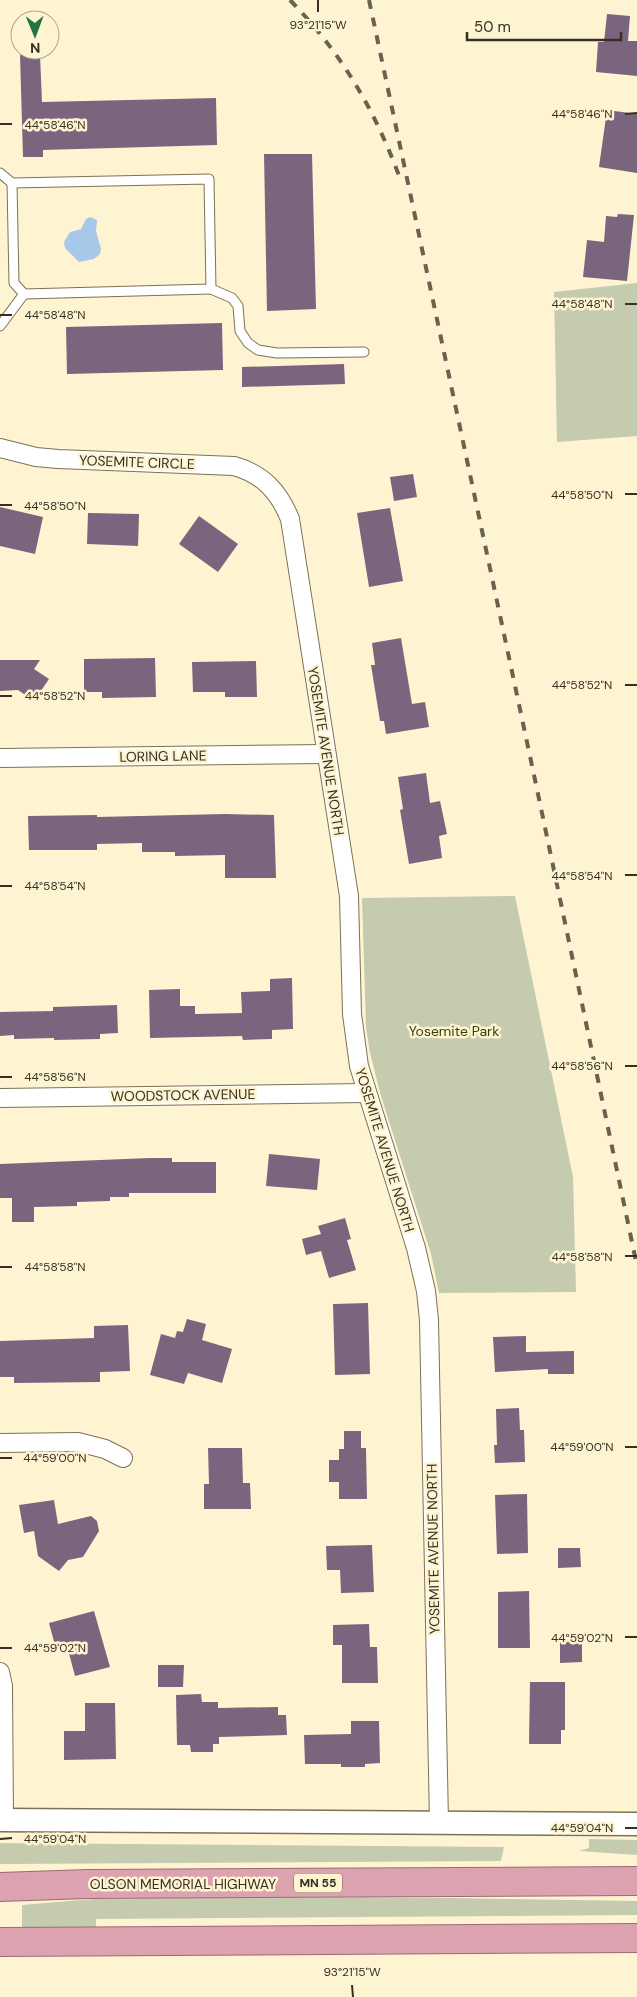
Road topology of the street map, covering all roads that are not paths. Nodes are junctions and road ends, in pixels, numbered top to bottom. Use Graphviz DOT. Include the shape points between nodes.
graph roads {
  1 [pos="0,173"];
  2 [pos="12,183"];
  3 [pos="211,289"];
  4 [pos="24,294"];
  5 [pos="0,326"];
  6 [pos="364,352"];
  7 [pos="0,448"];
  8 [pos="270,485"];
  9 [pos="326,754"];
  10 [pos="0,758"];
  11 [pos="366,1093"];
  12 [pos="0,1098"];
  13 [pos="0,1442"];
  14 [pos="123,1458"];
  15 [pos="0,1672"];
  16 [pos="2,1820"];
  17 [pos="439,1823"];
  18 [pos="637,1824"];
  19 [pos="637,1881"];
  20 [pos="0,1887"];
  21 [pos="637,1938"];
  22 [pos="0,1942"];
  1 -- 2 [label="lane"];
  2 -- 3 [label="lane" via="209,179"];
  2 -- 4 [label="lane" via="14,283"];
  3 -- 4 [label="lane"];
  3 -- 6 [label="lane" via="232,298 238,306 240,331 258,350 277,353"];
  4 -- 5 [label="lane"];
  7 -- 8 [label="street, YOSEMITE CIRCLE" via="58,459 234,466"];
  8 -- 9 [label="street, YOSEMITE AVENUE NORTH" via="290,519"];
  9 -- 10 [label="street, LORING LANE"];
  9 -- 11 [label="street, YOSEMITE AVENUE NORTH" via="349,896 354,1037"];
  11 -- 12 [label="street, WOODSTOCK AVENUE"];
  11 -- 17 [label="street, YOSEMITE AVENUE NORTH" via="416,1248 429,1320"];
  13 -- 14 [label="street" via="78,1442"];
  15 -- 16 [label="street" via="3,1686"];
  16 -- 17 [label="street"];
  17 -- 18 [label="street"];
  19 -- 20 [label="highway, OLSON MEMORIAL HIGHWAY / MN 55"];
  21 -- 22 [label="highway"];
}
